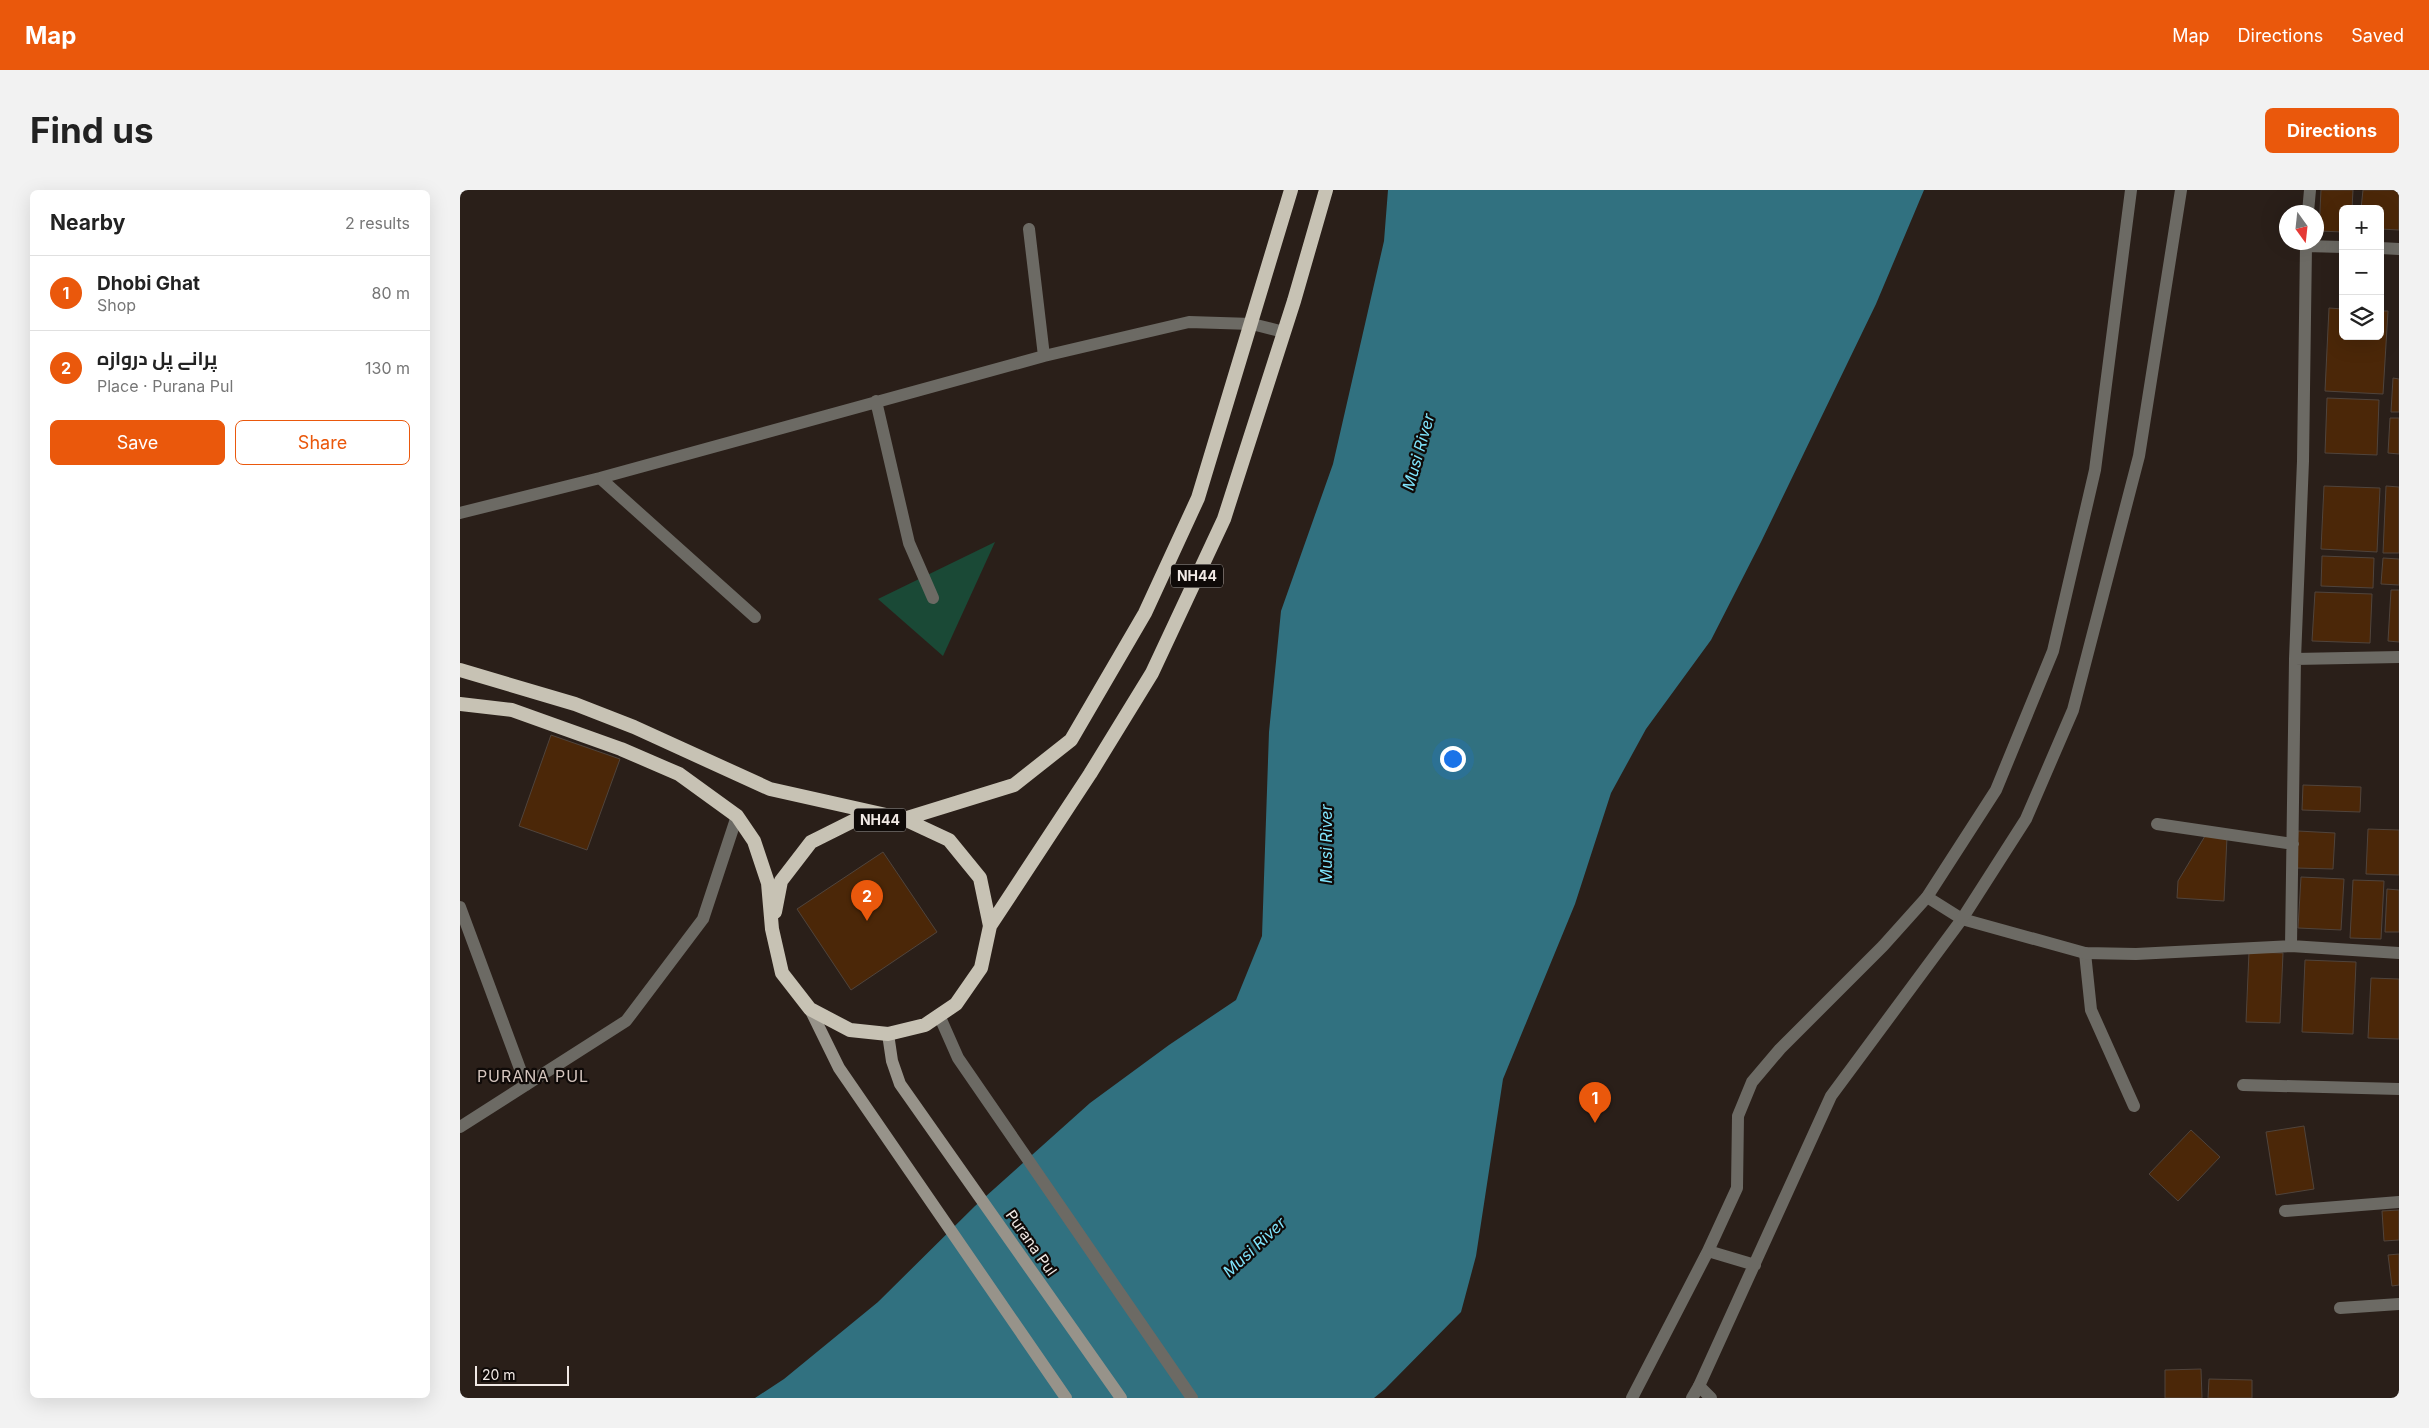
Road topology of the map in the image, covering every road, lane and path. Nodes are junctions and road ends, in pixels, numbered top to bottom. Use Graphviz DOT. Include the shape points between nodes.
graph roads {
  1 [pos="1291,190"];
  2 [pos="1326,190"];
  3 [pos="2131,190"];
  4 [pos="2182,190"];
  5 [pos="2310,190"];
  6 [pos="2309,205"];
  7 [pos="1029,229"];
  8 [pos="2324,245"];
  9 [pos="2339,247"];
  10 [pos="2384,248"];
  11 [pos="2399,249"];
  12 [pos="2306,250"];
  13 [pos="1252,324"];
  14 [pos="1284,332"];
  15 [pos="1044,356"];
  16 [pos="876,401"];
  17 [pos="600,478"];
  18 [pos="460,513"];
  19 [pos="933,598"];
  20 [pos="755,616"];
  21 [pos="2399,657"];
  22 [pos="2295,660"];
  23 [pos="460,670"];
  24 [pos="460,704"];
  25 [pos="737,816"];
  26 [pos="904,819"];
  27 [pos="2157,824"];
  28 [pos="2292,844"];
  29 [pos="1927,897"];
  30 [pos="460,907"];
  31 [pos="1962,918"];
  32 [pos="990,926"];
  33 [pos="772,929"];
  34 [pos="2291,946"];
  35 [pos="2399,953"];
  36 [pos="2085,954"];
  37 [pos="810,1009"];
  38 [pos="939,1015"];
  39 [pos="888,1034"];
  40 [pos="526,1085"];
  41 [pos="2243,1085"];
  42 [pos="2399,1089"];
  43 [pos="2134,1106"];
  44 [pos="460,1128"];
  45 [pos="2399,1202"];
  46 [pos="2285,1211"];
  47 [pos="1708,1250"];
  48 [pos="1755,1265"];
  49 [pos="2399,1304"];
  50 [pos="2340,1308"];
  51 [pos="1699,1386"];
  52 [pos="1066,1398"];
  53 [pos="1121,1398"];
  54 [pos="1192,1398"];
  55 [pos="1632,1398"];
  56 [pos="1692,1398"];
  57 [pos="1711,1398"];
  1 -- 13 [label="highway, NH44"];
  2 -- 14 [label="highway, NH44"];
  3 -- 29 [label="street" via="2095,470 2053,651 1996,790"];
  4 -- 31 [label="street" via="2139,456 2072,710 2026,818"];
  5 -- 6 [label="street"];
  7 -- 15 [label="street"];
  8 -- 9 [label="street"];
  10 -- 11 [label="street"];
  12 -- 22 [label="street" via="2303,461"];
  13 -- 14 [label="street"];
  13 -- 15 [label="street" via="1189,322"];
  13 -- 26 [label="highway, NH44" via="1198,498 1145,613 1071,740 1014,785"];
  14 -- 32 [label="highway, NH44" via="1224,519 1152,673"];
  15 -- 16 [label="street"];
  16 -- 17 [label="street"];
  16 -- 19 [label="street" via="909,543"];
  17 -- 18 [label="street"];
  17 -- 20 [label="street"];
  21 -- 22 [label="street"];
  22 -- 28 [label="street"];
  23 -- 26 [label="highway, NH44" via="574,704 770,789"];
  24 -- 25 [label="highway, NH44" via="512,710 622,749 679,774"];
  25 -- 33 [label="highway, NH44" via="754,841 768,883"];
  25 -- 40 [label="street" via="703,919 626,1021"];
  26 -- 32 [label="highway, NH44" via="949,840 980,878"];
  26 -- 33 [label="highway, NH44" via="855,820 811,842 781,881"];
  27 -- 28 [label="street"];
  28 -- 34 [label="street"];
  29 -- 31 [label="street"];
  29 -- 47 [label="street" via="1752,1082 1738,1116 1737,1188"];
  30 -- 40 [label="street"];
  31 -- 36 [label="street"];
  31 -- 48 [label="street" via="1831,1096"];
  32 -- 38 [label="highway, NH44" via="981,968 956,1004"];
  33 -- 37 [label="highway, NH44" via="782,973"];
  34 -- 35 [label="street"];
  34 -- 36 [label="street"];
  36 -- 43 [label="street" via="2091,1010"];
  37 -- 39 [label="highway, NH44" via="850,1030"];
  37 -- 52 [label="main road" via="839,1068"];
  38 -- 39 [label="highway, NH44" via="925,1025"];
  38 -- 54 [label="street" via="958,1058"];
  39 -- 53 [label="main road, Purana Pul" via="900,1084"];
  40 -- 44 [label="street"];
  41 -- 42 [label="street"];
  45 -- 46 [label="street"];
  47 -- 48 [label="street"];
  47 -- 55 [label="street"];
  48 -- 51 [label="street"];
  49 -- 50 [label="street"];
  51 -- 56 [label="street"];
  51 -- 57 [label="street"];
}
